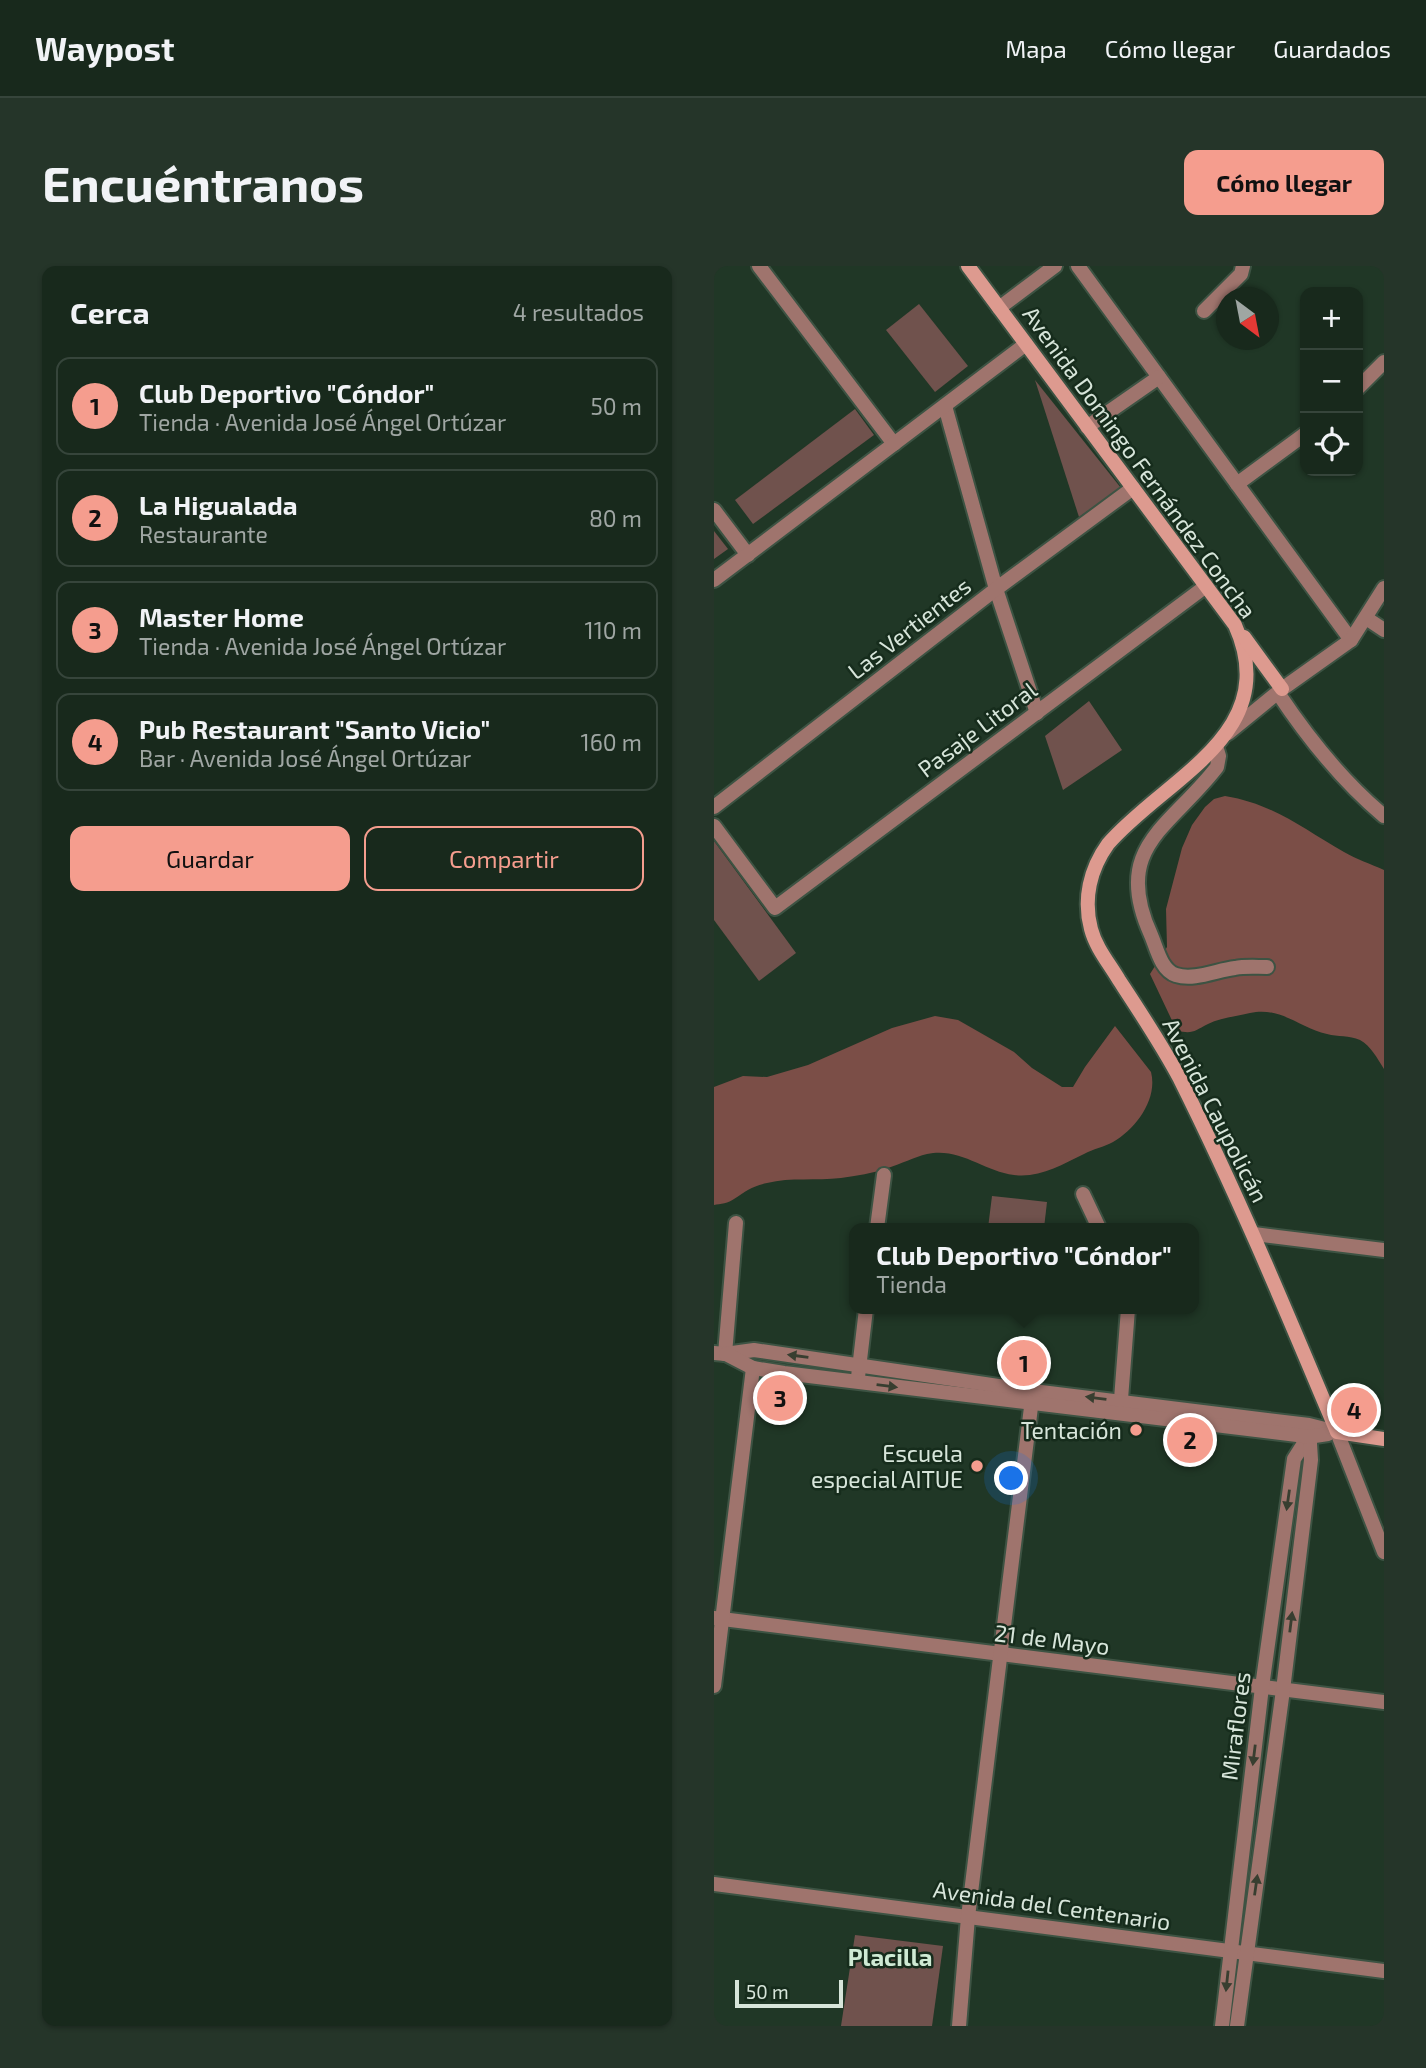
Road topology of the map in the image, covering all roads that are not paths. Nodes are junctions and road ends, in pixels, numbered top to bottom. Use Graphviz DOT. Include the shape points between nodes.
graph roads {
  1 [pos="760,266"];
  2 [pos="968,266"];
  3 [pos="1055,266"];
  4 [pos="1078,266"];
  5 [pos="1243,266"];
  6 [pos="999,308"];
  7 [pos="1203,311"];
  8 [pos="1026,344"];
  9 [pos="1384,362"];
  10 [pos="1159,377"];
  11 [pos="1363,383"];
  12 [pos="945,406"];
  13 [pos="1087,427"];
  14 [pos="1300,438"];
  15 [pos="894,444"];
  16 [pos="1237,484"];
  17 [pos="1133,488"];
  18 [pos="714,510"];
  19 [pos="748,555"];
  20 [pos="714,580"];
  21 [pos="1206,586"];
  22 [pos="1384,588"];
  23 [pos="996,589"];
  24 [pos="1366,618"];
  25 [pos="1235,625"];
  26 [pos="1384,630"];
  27 [pos="1350,640"];
  28 [pos="1280,691"];
  29 [pos="1037,713"];
  30 [pos="1227,733"];
  31 [pos="1216,746"];
  32 [pos="714,807"];
  33 [pos="1384,816"];
  34 [pos="714,825"];
  35 [pos="1267,967"];
  36 [pos="884,1175"];
  37 [pos="1083,1194"];
  38 [pos="736,1223"];
  39 [pos="878,1223"];
  40 [pos="1097,1223"];
  41 [pos="1254,1234"];
  42 [pos="1384,1250"];
  43 [pos="865,1314"];
  44 [pos="1128,1314"];
  45 [pos="719,1353"];
  46 [pos="859,1365"];
  47 [pos="753,1368"];
  48 [pos="858,1382"];
  49 [pos="1032,1397"];
  50 [pos="1120,1408"];
  51 [pos="1308,1431"];
  52 [pos="1337,1432"];
  53 [pos="1384,1438"];
  54 [pos="1384,1552"];
  55 [pos="718,1619"];
  56 [pos="999,1655"];
  57 [pos="714,1686"];
  58 [pos="1262,1688"];
  59 [pos="1283,1690"];
  60 [pos="1384,1702"];
  61 [pos="714,1884"];
  62 [pos="968,1917"];
  63 [pos="1230,1952"];
  64 [pos="1246,1954"];
  65 [pos="1384,1971"];
  66 [pos="959,2026"];
  67 [pos="1222,2026"];
  68 [pos="1237,2026"];
  1 -- 15 [label="street"];
  2 -- 6 [label="main road, Avenida Domingo Fernández Concha"];
  3 -- 6 [label="street"];
  4 -- 10 [label="street"];
  5 -- 7 [label="street" via="1241,274"];
  6 -- 8 [label="main road, Avenida Domingo Fernández Concha"];
  8 -- 12 [label="street"];
  8 -- 13 [label="main road, Avenida Domingo Fernández Concha"];
  9 -- 11 [label="street"];
  10 -- 13 [label="street"];
  10 -- 16 [label="street"];
  12 -- 15 [label="street"];
  12 -- 23 [label="street"];
  13 -- 17 [label="main road, Avenida Domingo Fernández Concha"];
  14 -- 16 [label="street"];
  15 -- 19 [label="street"];
  16 -- 27 [label="street"];
  17 -- 21 [label="main road, Avenida Domingo Fernández Concha"];
  17 -- 23 [label="street, Las Vertientes"];
  18 -- 19 [label="street"];
  19 -- 20 [label="street"];
  21 -- 25 [label="main road, Avenida Domingo Fernández Concha"];
  21 -- 29 [label="street, Pasaje Litoral"];
  22 -- 24 [label="street"];
  23 -- 29 [label="street"];
  23 -- 32 [label="street, Las Vertientes"];
  24 -- 26 [label="street"];
  24 -- 27 [label="street"];
  25 -- 28 [label="main road"];
  25 -- 30 [label="main road, Avenida Domingo Fernández Concha" via="1245,652 1247,681 1240,710"];
  27 -- 28 [label="street"];
  28 -- 30 [label="street"];
  28 -- 33 [label="street" via="1313,743"];
  29 -- 34 [label="street, Pasaje Litoral" via="775,908"];
  30 -- 31 [label="main road, Avenida Caupolicán"];
  31 -- 35 [label="street" via="1217,766 1149,841 1140,860 1136,877 1140,910 1166,969 1178,975"];
  31 -- 41 [label="main road, Avenida Caupolicán" via="1116,834 1100,854 1088,891 1088,919 1097,945 1178,1076"];
  36 -- 39 [label="street"];
  37 -- 40 [label="street"];
  38 -- 45 [label="street"];
  41 -- 42 [label="street"];
  41 -- 52 [label="main road, Avenida Caupolicán"];
  43 -- 46 [label="street"];
  44 -- 50 [label="street"];
  46 -- 45 [label="street, one-way" via="754,1350"];
  45 -- 47 [label="street"];
  46 -- 48 [label="street"];
  46 -- 49 [label="street"];
  47 -- 48 [label="street"];
  47 -- 55 [label="street"];
  48 -- 49 [label="street, one-way"];
  49 -- 50 [label="street"];
  49 -- 56 [label="street"];
  50 -- 51 [label="street"];
  51 -- 52 [label="street"];
  51 -- 58 [label="street, Miraflores, one-way" via="1294,1459"];
  59 -- 51 [label="street, Miraflores, one-way" via="1311,1460"];
  52 -- 53 [label="main road"];
  52 -- 54 [label="street, Avenida Caupolicán"];
  55 -- 56 [label="street, 21 de Mayo"];
  55 -- 57 [label="street"];
  56 -- 58 [label="street, 21 de Mayo"];
  56 -- 62 [label="street"];
  58 -- 59 [label="street, 21 de Mayo"];
  58 -- 63 [label="street, Miraflores, one-way"];
  59 -- 60 [label="street, 21 de Mayo"];
  64 -- 59 [label="street, Miraflores, one-way"];
  61 -- 62 [label="street, Avenida del Centenario"];
  62 -- 63 [label="street, Avenida del Centenario"];
  62 -- 66 [label="street"];
  63 -- 64 [label="street, Avenida del Centenario"];
  63 -- 67 [label="street, Miraflores, one-way"];
  64 -- 65 [label="street, Avenida del Centenario"];
  64 -- 68 [label="street, Miraflores"];
}
